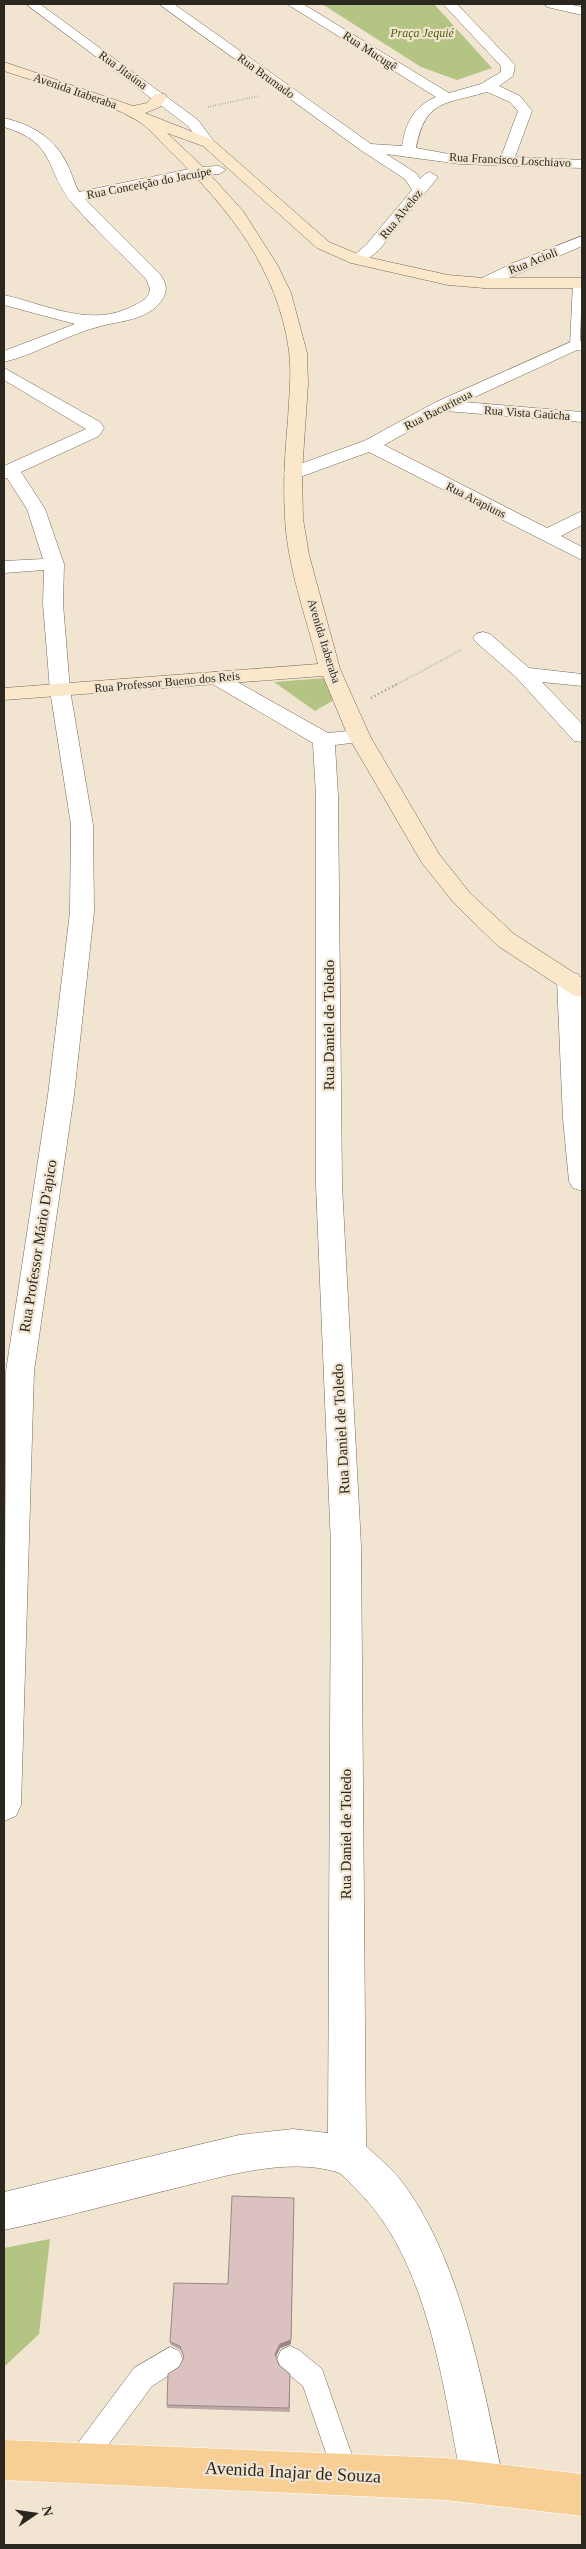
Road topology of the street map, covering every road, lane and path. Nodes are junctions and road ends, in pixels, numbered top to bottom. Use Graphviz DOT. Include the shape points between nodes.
graph roads {
  1 [pos="16,4"];
  2 [pos="166,4"];
  3 [pos="450,4"];
  4 [pos="552,4"];
  5 [pos="291,5"];
  6 [pos="36,6"];
  7 [pos="582,11"];
  8 [pos="4,66"];
  9 [pos="488,87"];
  10 [pos="285,89"];
  11 [pos="160,97"];
  12 [pos="447,98"];
  13 [pos="130,111"];
  14 [pos="180,113"];
  15 [pos="144,119"];
  16 [pos="4,122"];
  17 [pos="208,143"];
  18 [pos="367,148"];
  19 [pos="408,151"];
  20 [pos="460,160"];
  21 [pos="506,162"];
  22 [pos="582,164"];
  23 [pos="442,165"];
  24 [pos="219,170"];
  25 [pos="199,171"];
  26 [pos="242,172"];
  27 [pos="411,176"];
  28 [pos="244,188"];
  29 [pos="420,191"];
  30 [pos="75,197"];
  31 [pos="276,205"];
  32 [pos="238,214"];
  33 [pos="582,241"];
  34 [pos="357,260"];
  35 [pos="484,283"];
  36 [pos="580,283"];
  37 [pos="4,300"];
  38 [pos="97,322"];
  39 [pos="579,346"];
  40 [pos="4,357"];
  41 [pos="4,374"];
  42 [pos="442,406"];
  43 [pos="582,417"];
  44 [pos="370,445"];
  45 [pos="7,471"];
  46 [pos="293,473"];
  47 [pos="582,517"];
  48 [pos="547,536"];
  49 [pos="582,554"];
  50 [pos="54,564"];
  51 [pos="4,567"];
  52 [pos="483,638"];
  53 [pos="330,668"];
  54 [pos="523,674"];
  55 [pos="216,678"];
  56 [pos="582,680"];
  57 [pos="60,690"];
  58 [pos="4,694"];
  59 [pos="348,710"];
  60 [pos="359,736"];
  61 [pos="582,736"];
  62 [pos="324,740"];
  63 [pos="576,984"];
  64 [pos="582,1181"];
  65 [pos="12,1371"];
  66 [pos="4,1805"];
  67 [pos="346,2154"];
  68 [pos="4,2211"];
  69 [pos="290,2359"];
  70 [pos="170,2360"];
  71 [pos="4,2460"];
  72 [pos="79,2463"];
  73 [pos="345,2474"];
  74 [pos="483,2484"];
  75 [pos="582,2494"];
  1 -- 6 [label="street"];
  2 -- 10 [label="street, Rua Brumado"];
  3 -- 9 [label="street" via="508,65 508,73 502,81"];
  4 -- 7 [label="street"];
  5 -- 12 [label="street, Rua Mucugê"];
  6 -- 11 [label="street, Rua Jitaúna"];
  8 -- 13 [label="main road, Avenida Itaberaba"];
  9 -- 12 [label="street"];
  9 -- 21 [label="street" via="514,98 526,111"];
  10 -- 14 [label="path"];
  10 -- 18 [label="street, Rua Brumado"];
  11 -- 13 [label="main road" via="154,105"];
  11 -- 14 [label="street, Rua Jitaúna"];
  12 -- 19 [label="street" via="421,113"];
  13 -- 15 [label="main road, Avenida Itaberaba"];
  14 -- 15 [label="main road" via="160,113"];
  14 -- 17 [label="street, Rua Jitaúna"];
  15 -- 17 [label="main road, Avenida Itaberaba"];
  15 -- 24 [label="main road"];
  15 -- 25 [label="main road, Avenida Itaberaba"];
  16 -- 30 [label="street" via="28,129 42,138"];
  17 -- 26 [label="main road, Avenida Itaberaba"];
  18 -- 19 [label="street"];
  18 -- 27 [label="street, Rua Brumado"];
  19 -- 20 [label="street, Rua Francisco Loschiavo"];
  19 -- 27 [label="street, Rua Alveloz" via="413,164"];
  20 -- 21 [label="street, Rua Francisco Loschiavo"];
  20 -- 23 [label="street, Rua Alveloz"];
  21 -- 22 [label="street, Rua Francisco Loschiavo"];
  23 -- 27 [label="street, Rua Alveloz"];
  23 -- 29 [label="street, Rua Alveloz"];
  24 -- 25 [label="street, Rua Conceição do Jacuípe"];
  24 -- 28 [label="main road"];
  25 -- 30 [label="street, Rua Conceição do Jacuípe"];
  25 -- 32 [label="main road, Avenida Itaberaba"];
  26 -- 28 [label="main road"];
  26 -- 31 [label="main road, Avenida Itaberaba"];
  27 -- 29 [label="street, Rua Brumado"];
  28 -- 31 [label="main road"];
  28 -- 32 [label="main road"];
  29 -- 34 [label="street, Rua Alveloz" via="373,247"];
  30 -- 38 [label="street, Rua Conceição do Jacuípe" via="157,281 159,291 156,299 137,312"];
  31 -- 34 [label="main road" via="323,245"];
  32 -- 46 [label="main road, Avenida Itaberaba" via="270,266 292,322 299,384"];
  33 -- 35 [label="street, Rua Acioli"];
  34 -- 35 [label="main road" via="448,280"];
  35 -- 36 [label="main road"];
  36 -- 39 [label="lane"];
  37 -- 38 [label="street, Rua Conceição do Jacuípe" via="75,321"];
  38 -- 40 [label="street"];
  39 -- 42 [label="street, Rua Bacuriteua"];
  41 -- 45 [label="street" via="95,428"];
  42 -- 43 [label="street, Rua Vista Gaúcha"];
  42 -- 44 [label="street, Rua Bacuriteua"];
  44 -- 46 [label="street, Rua Bacuriteua"];
  44 -- 48 [label="street, Rua Arapiuns"];
  45 -- 50 [label="street, Rua Professor Mário D'apico" via="36,509"];
  46 -- 53 [label="main road, Avenida Itaberaba" via="299,555"];
  47 -- 48 [label="street"];
  48 -- 49 [label="street, Rua Arapiuns"];
  50 -- 51 [label="street"];
  50 -- 57 [label="street, Rua Professor Mário D'apico"];
  52 -- 54 [label="street"];
  52 -- 59 [label="path"];
  53 -- 55 [label="main road, Rua Professor Bueno dos Reis"];
  53 -- 59 [label="main road, Avenida Itaberaba"];
  54 -- 56 [label="street"];
  54 -- 61 [label="street"];
  55 -- 57 [label="main road, Rua Professor Bueno dos Reis"];
  55 -- 62 [label="street"];
  57 -- 58 [label="main road, Rua Professor Bueno dos Reis"];
  57 -- 65 [label="street, Rua Professor Mário D'apico" via="82,825 82,912 61,1095"];
  59 -- 60 [label="main road, Avenida Itaberaba"];
  60 -- 62 [label="street"];
  60 -- 63 [label="main road, Avenida Itaberaba" via="430,858 462,898 506,940"];
  62 -- 67 [label="street, Rua Daniel de Toledo" via="328,806 329,1185 346,1546"];
  63 -- 64 [label="street" via="576,1119"];
  65 -- 66 [label="street, Rua Professor Mário D'apico" via="9,1716"];
  67 -- 68 [label="street" via="293,2148 239,2154"];
  67 -- 74 [label="street" via="385,2191 416,2240 440,2300 461,2375"];
  69 -- 73 [label="lane" via="313,2378"];
  70 -- 72 [label="lane" via="143,2377"];
  71 -- 72 [label="main road, Avenida Inajar de Souza"];
  72 -- 73 [label="main road, Avenida Inajar de Souza"];
  73 -- 74 [label="main road, Avenida Inajar de Souza"];
  74 -- 75 [label="main road, Avenida Inajar de Souza"];
}
